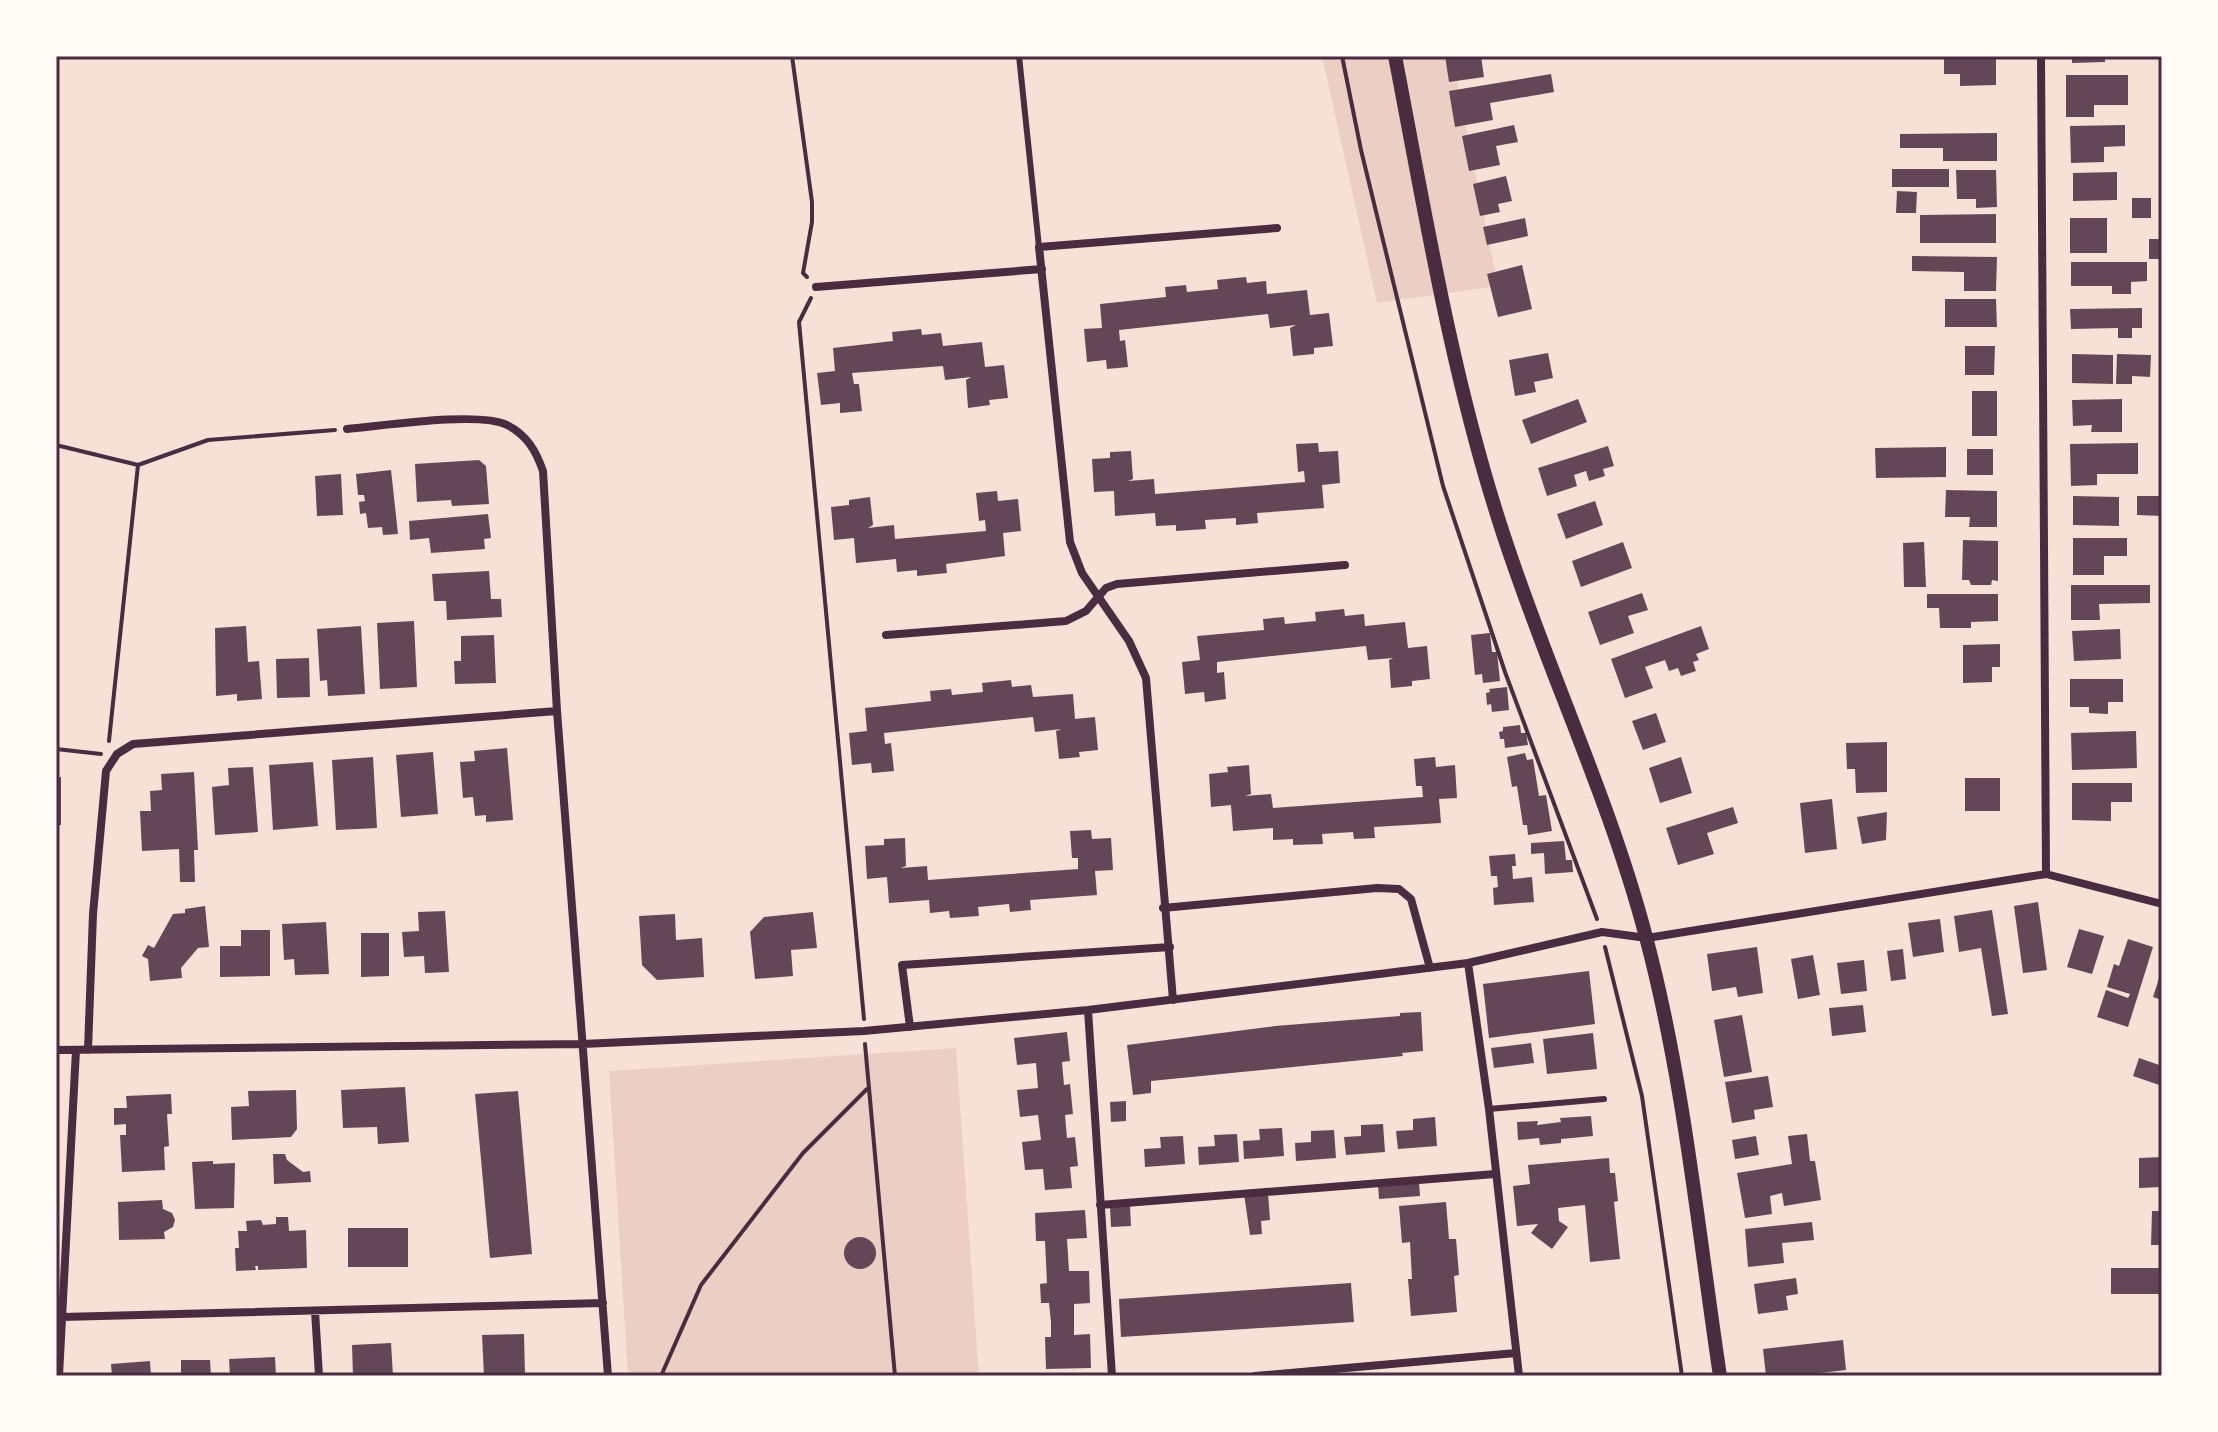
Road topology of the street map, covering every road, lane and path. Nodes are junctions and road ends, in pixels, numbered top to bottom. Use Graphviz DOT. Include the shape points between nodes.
graph roads {
  1 [pos="792,56"];
  2 [pos="1019,56"];
  3 [pos="1342,56"];
  4 [pos="1395,56"];
  5 [pos="2041,56"];
  6 [pos="1277,228"];
  7 [pos="1039,247"];
  8 [pos="1042,269"];
  9 [pos="816,287"];
  10 [pos="347,429"];
  11 [pos="56,445"];
  12 [pos="138,465"];
  13 [pos="1345,565"];
  14 [pos="1099,599"];
  15 [pos="886,635"];
  16 [pos="557,711"];
  17 [pos="56,749"];
  18 [pos="2046,874"];
  19 [pos="2162,904"];
  20 [pos="1163,908"];
  21 [pos="1602,932"];
  22 [pos="1647,938"];
  23 [pos="1170,947"];
  24 [pos="1468,963"];
  25 [pos="1430,968"];
  26 [pos="1173,1000"];
  27 [pos="1088,1010"];
  28 [pos="910,1027"];
  29 [pos="864,1031"];
  30 [pos="583,1044"];
  31 [pos="56,1050"];
  32 [pos="76,1050"];
  33 [pos="88,1050"];
  34 [pos="867,1089"];
  35 [pos="1604,1099"];
  36 [pos="1489,1109"];
  37 [pos="1495,1174"];
  38 [pos="1100,1205"];
  39 [pos="603,1303"];
  40 [pos="315,1311"];
  41 [pos="62,1317"];
  42 [pos="1516,1353"];
  43 [pos="59,1376"];
  44 [pos="319,1376"];
  45 [pos="608,1376"];
  46 [pos="661,1376"];
  47 [pos="895,1376"];
  48 [pos="1112,1376"];
  49 [pos="1255,1376"];
  50 [pos="1519,1376"];
  51 [pos="1682,1376"];
  52 [pos="1720,1376"];
  1 -- 9 [label="path" via="812,202 803,273"];
  2 -- 7 [label="lane"];
  3 -- 21 [label="path" via="1443,486 1505,672"];
  4 -- 22 [label="street" via="1430,241 1500,524"];
  5 -- 18 [label="street"];
  6 -- 7 [label="street"];
  7 -- 8 [label="street"];
  8 -- 9 [label="street"];
  8 -- 14 [label="street" via="1070,542"];
  9 -- 29 [label="path" via="799,322"];
  10 -- 12 [label="path" via="208,440"];
  10 -- 16 [label="street" via="470,419 504,423 531,443 543,471"];
  11 -- 12 [label="path"];
  12 -- 17 [label="path" via="108,755"];
  13 -- 14 [label="street" via="1117,584"];
  14 -- 15 [label="street" via="1066,621"];
  14 -- 20 [label="street" via="1129,641 1146,678"];
  16 -- 30 [label="street"];
  16 -- 33 [label="street" via="133,744 117,754 106,771"];
  18 -- 19 [label="street"];
  18 -- 22 [label="street"];
  20 -- 23 [label="street"];
  20 -- 25 [label="street" via="1399,889 1411,899"];
  21 -- 22 [label="street"];
  21 -- 24 [label="street"];
  21 -- 51 [label="path" via="1642,1096"];
  22 -- 52 [label="street" via="1682,1120"];
  23 -- 26 [label="street"];
  23 -- 28 [label="street" via="902,965"];
  24 -- 25 [label="street"];
  24 -- 36 [label="street"];
  25 -- 26 [label="street"];
  26 -- 27 [label="street"];
  27 -- 28 [label="street"];
  27 -- 38 [label="street"];
  28 -- 29 [label="street"];
  29 -- 30 [label="street"];
  29 -- 34 [label="path"];
  30 -- 33 [label="street"];
  30 -- 39 [label="street"];
  31 -- 32 [label="street"];
  32 -- 33 [label="street"];
  32 -- 41 [label="street"];
  34 -- 46 [label="path" via="803,1153 701,1285"];
  34 -- 47 [label="path"];
  35 -- 36 [label="lane"];
  36 -- 37 [label="street"];
  37 -- 38 [label="street"];
  37 -- 42 [label="street"];
  38 -- 48 [label="street"];
  39 -- 40 [label="street"];
  39 -- 45 [label="street"];
  40 -- 41 [label="street"];
  40 -- 44 [label="street"];
  41 -- 43 [label="street"];
  42 -- 49 [label="street"];
  42 -- 50 [label="street"];
}
